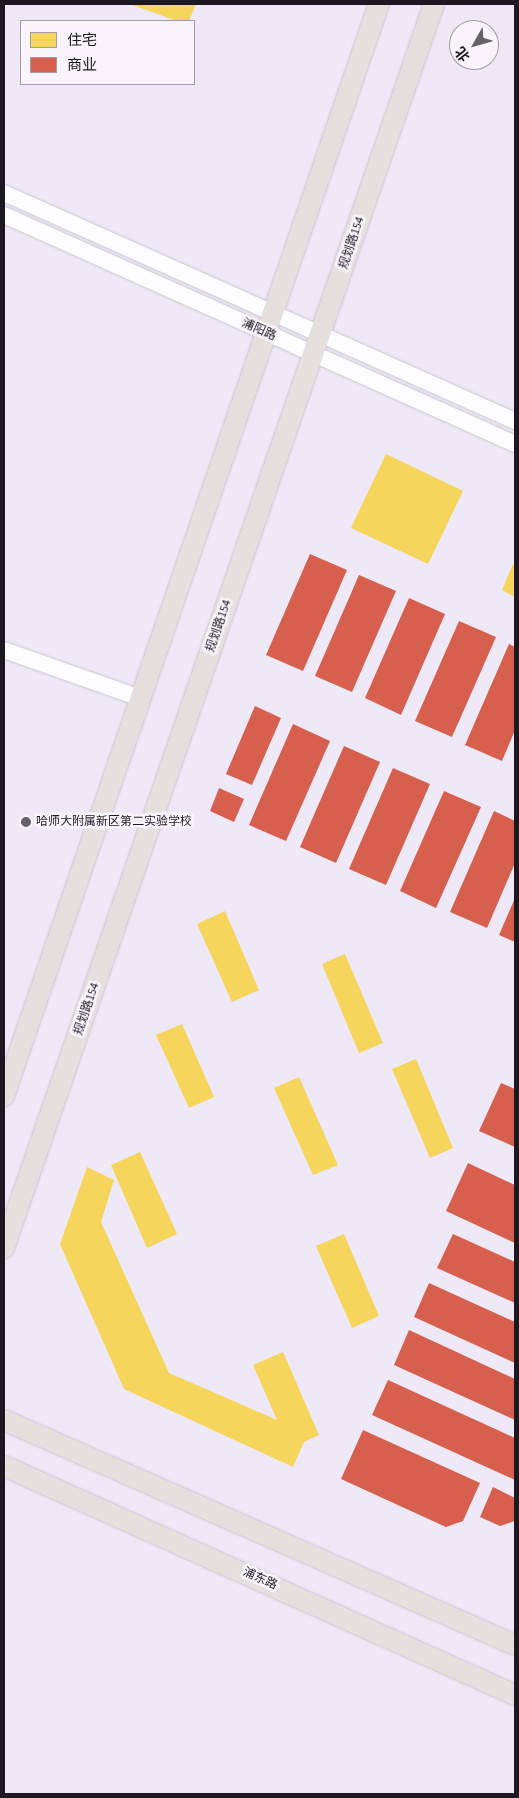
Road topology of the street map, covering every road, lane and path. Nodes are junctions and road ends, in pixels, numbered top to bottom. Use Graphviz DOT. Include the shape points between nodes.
graph roads {
  1 [pos="379,4"];
  2 [pos="434,4"];
  3 [pos="4,193"];
  4 [pos="4,215"];
  5 [pos="272,313"];
  6 [pos="265,333"];
  7 [pos="320,334"];
  8 [pos="314,354"];
  9 [pos="515,421"];
  10 [pos="515,444"];
  11 [pos="4,650"];
  12 [pos="140,698"];
  13 [pos="4,1096"];
  14 [pos="4,1248"];
  15 [pos="4,1420"];
  16 [pos="4,1466"];
  17 [pos="515,1645"];
  18 [pos="515,1695"];
  1 -- 5 [label="main road"];
  2 -- 7 [label="main road, 规划路154"];
  3 -- 5 [label="street, 浦阳路"];
  4 -- 6 [label="street, 浦阳路"];
  5 -- 6 [label="main road"];
  5 -- 7 [label="street, 浦阳路"];
  6 -- 8 [label="street, 浦阳路"];
  6 -- 12 [label="main road"];
  7 -- 8 [label="main road, 规划路154"];
  7 -- 9 [label="street, 浦阳路"];
  8 -- 10 [label="street, 浦阳路"];
  8 -- 14 [label="main road, 规划路154"];
  11 -- 12 [label="street"];
  12 -- 13 [label="main road"];
  15 -- 17 [label="main road"];
  16 -- 18 [label="main road, 浦东路"];
}
